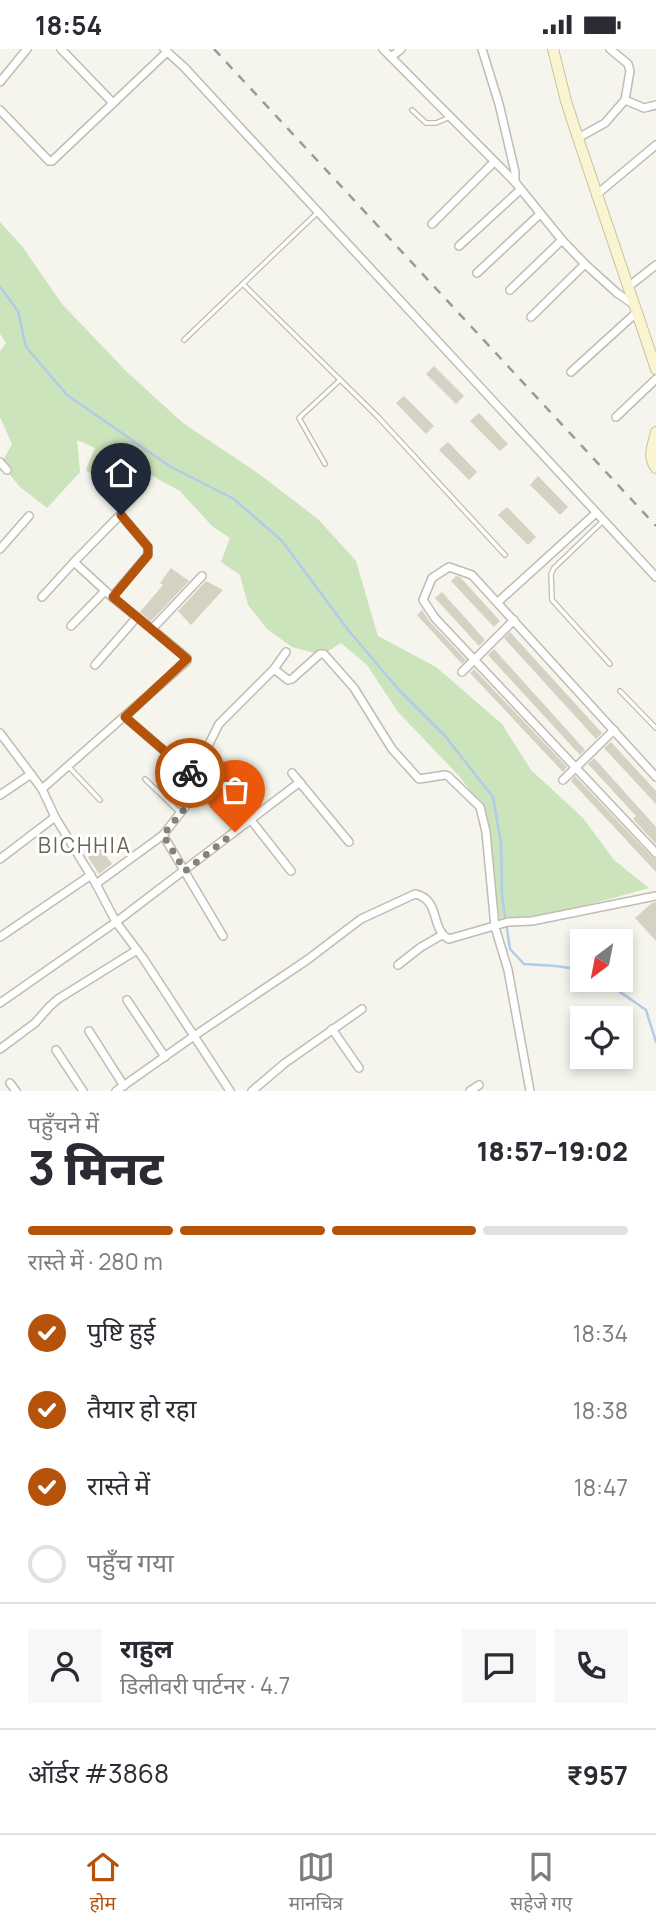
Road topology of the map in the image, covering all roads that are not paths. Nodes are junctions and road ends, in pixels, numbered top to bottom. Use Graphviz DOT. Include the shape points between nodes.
graph roads {
  1 [pos="27,49"];
  2 [pos="61,49"];
  3 [pos="383,49"];
  4 [pos="401,49"];
  5 [pos="482,49"];
  6 [pos="553,49"];
  7 [pos="610,49"];
  8 [pos="166,50"];
  9 [pos="391,57"];
  10 [pos="0,82"];
  11 [pos="625,100"];
  12 [pos="113,103"];
  13 [pos="656,104"];
  14 [pos="0,110"];
  15 [pos="412,110"];
  16 [pos="450,117"];
  17 [pos="578,138"];
  18 [pos="654,149"];
  19 [pos="494,162"];
  20 [pos="514,182"];
  21 [pos="520,190"];
  22 [pos="596,195"];
  23 [pos="318,212"];
  24 [pos="540,214"];
  25 [pos="432,224"];
  26 [pos="562,240"];
  27 [pos="459,246"];
  28 [pos="585,264"];
  29 [pos="656,265"];
  30 [pos="477,273"];
  31 [pos="243,284"];
  32 [pos="628,287"];
  33 [pos="510,290"];
  34 [pos="636,308"];
  35 [pos="531,317"];
  36 [pos="184,340"];
  37 [pos="656,369"];
  38 [pos="571,372"];
  39 [pos="656,379"];
  40 [pos="340,380"];
  41 [pos="616,417"];
  42 [pos="656,432"];
  43 [pos="0,461"];
  44 [pos="325,464"];
  45 [pos="656,468"];
  46 [pos="7,470"];
  47 [pos="596,513"];
  48 [pos="29,516"];
  49 [pos="603,521"];
  50 [pos="0,549"];
  51 [pos="505,555"];
  52 [pos="75,562"];
  53 [pos="202,576"];
  54 [pos="656,577"];
  55 [pos="105,591"];
  56 [pos="42,597"];
  57 [pos="113,597"];
  58 [pos="498,602"];
  59 [pos="137,617"];
  60 [pos="514,620"];
  61 [pos="71,626"];
  62 [pos="152,629"];
  63 [pos="286,652"];
  64 [pos="475,660"];
  65 [pos="610,664"];
  66 [pos="95,665"];
  67 [pos="274,669"];
  68 [pos="462,672"];
  69 [pos="620,691"];
  70 [pos="125,717"];
  71 [pos="656,728"];
  72 [pos="614,730"];
  73 [pos="0,733"];
  74 [pos="68,766"];
  75 [pos="576,767"];
  76 [pos="292,773"];
  77 [pos="31,775"];
  78 [pos="193,776"];
  79 [pos="656,777"];
  80 [pos="145,779"];
  81 [pos="562,780"];
  82 [pos="300,782"];
  83 [pos="42,789"];
  84 [pos="0,795"];
  85 [pos="100,800"];
  86 [pos="180,813"];
  87 [pos="55,817"];
  88 [pos="251,820"];
  89 [pos="163,835"];
  90 [pos="349,842"];
  91 [pos="656,853"];
  92 [pos="0,859"];
  93 [pos="185,871"];
  94 [pos="292,871"];
  95 [pos="91,875"];
  96 [pos="96,884"];
  97 [pos="656,896"];
  98 [pos="116,922"];
  99 [pos="497,926"];
  100 [pos="442,935"];
  101 [pos="223,936"];
  102 [pos="0,937"];
  103 [pos="137,950"];
  104 [pos="398,965"];
  105 [pos="127,1000"];
  106 [pos="0,1003"];
  107 [pos="362,1009"];
  108 [pos="332,1029"];
  109 [pos="89,1031"];
  110 [pos="194,1036"];
  111 [pos="0,1049"];
  112 [pos="55,1050"];
  113 [pos="165,1057"];
  114 [pos="359,1068"];
  115 [pos="10,1083"];
  116 [pos="479,1085"];
  117 [pos="124,1086"];
  118 [pos="16,1091"];
  119 [pos="83,1091"];
  120 [pos="116,1091"];
  121 [pos="230,1091"];
  122 [pos="252,1091"];
  123 [pos="470,1091"];
  124 [pos="530,1091"];
  1 -- 10 [label="street"];
  2 -- 12 [label="street"];
  3 -- 9 [label="street"];
  4 -- 9 [label="street"];
  5 -- 20 [label="street" via="499,104"];
  6 -- 17 [label="street"];
  7 -- 11 [label="street" via="628,64"];
  8 -- 12 [label="street"];
  8 -- 23 [label="street"];
  9 -- 16 [label="street"];
  11 -- 13 [label="street" via="644,108"];
  11 -- 17 [label="street" via="605,123"];
  12 -- 14 [label="street" via="52,161"];
  15 -- 16 [label="lane" via="426,123"];
  16 -- 19 [label="street"];
  17 -- 22 [label="street"];
  18 -- 22 [label="street"];
  19 -- 20 [label="street"];
  19 -- 25 [label="street"];
  20 -- 21 [label="street"];
  21 -- 24 [label="street"];
  21 -- 27 [label="street"];
  22 -- 32 [label="street"];
  23 -- 31 [label="lane"];
  23 -- 47 [label="street"];
  24 -- 26 [label="street"];
  24 -- 30 [label="street"];
  26 -- 28 [label="street"];
  26 -- 33 [label="street"];
  28 -- 34 [label="street"];
  28 -- 35 [label="street"];
  29 -- 32 [label="street"];
  31 -- 36 [label="lane"];
  31 -- 40 [label="lane"];
  32 -- 34 [label="street"];
  34 -- 37 [label="street"];
  34 -- 38 [label="street"];
  39 -- 41 [label="street"];
  40 -- 44 [label="lane" via="299,418"];
  40 -- 51 [label="lane"];
  42 -- 45 [label="street" via="650,455"];
  43 -- 46 [label="street"];
  47 -- 49 [label="street"];
  47 -- 58 [label="street"];
  48 -- 50 [label="street"];
  49 -- 54 [label="street"];
  49 -- 65 [label="lane" via="554,568 552,600"];
  52 -- 55 [label="street"];
  52 -- 56 [label="street"];
  52 -- 57 [label="street" via="121,515 149,551"];
  53 -- 62 [label="street"];
  55 -- 57 [label="street"];
  55 -- 61 [label="street"];
  57 -- 59 [label="street"];
  58 -- 60 [label="street"];
  58 -- 64 [label="street" via="472,575 449,567 432,578 424,600"];
  59 -- 62 [label="street"];
  59 -- 66 [label="street"];
  60 -- 64 [label="street"];
  60 -- 72 [label="street"];
  62 -- 70 [label="street" via="187,661"];
  63 -- 67 [label="street"];
  64 -- 68 [label="street"];
  64 -- 75 [label="street"];
  67 -- 78 [label="street" via="219,724"];
  67 -- 99 [label="street" via="292,679 324,654 419,779 448,776 480,807"];
  69 -- 71 [label="lane"];
  70 -- 74 [label="street"];
  70 -- 78 [label="street"];
  72 -- 75 [label="street"];
  72 -- 79 [label="street"];
  73 -- 77 [label="street"];
  74 -- 83 [label="street"];
  74 -- 85 [label="lane"];
  75 -- 81 [label="street"];
  75 -- 91 [label="street"];
  76 -- 82 [label="street"];
  77 -- 83 [label="street"];
  77 -- 84 [label="street"];
  78 -- 86 [label="street" via="203,784"];
  80 -- 86 [label="lane"];
  82 -- 88 [label="street"];
  82 -- 90 [label="street"];
  83 -- 87 [label="street"];
  86 -- 89 [label="street"];
  87 -- 92 [label="street"];
  87 -- 95 [label="street"];
  88 -- 93 [label="street"];
  88 -- 94 [label="street"];
  89 -- 93 [label="street"];
  89 -- 96 [label="street"];
  93 -- 98 [label="street"];
  93 -- 101 [label="street"];
  95 -- 96 [label="street"];
  95 -- 102 [label="street"];
  96 -- 98 [label="street"];
  97 -- 99 [label="street"];
  98 -- 103 [label="street"];
  98 -- 106 [label="street"];
  99 -- 100 [label="street" via="449,939"];
  99 -- 124 [label="street"];
  100 -- 104 [label="street"];
  100 -- 110 [label="street" via="429,900 415,894 361,919"];
  103 -- 110 [label="street"];
  103 -- 111 [label="street" via="58,999 36,1023"];
  105 -- 113 [label="street"];
  107 -- 108 [label="street"];
  108 -- 114 [label="street"];
  108 -- 122 [label="street"];
  109 -- 117 [label="street"];
  110 -- 113 [label="street"];
  110 -- 121 [label="street"];
  112 -- 119 [label="street"];
  113 -- 117 [label="street"];
  115 -- 118 [label="street"];
  116 -- 123 [label="street"];
  117 -- 120 [label="street"];
}
